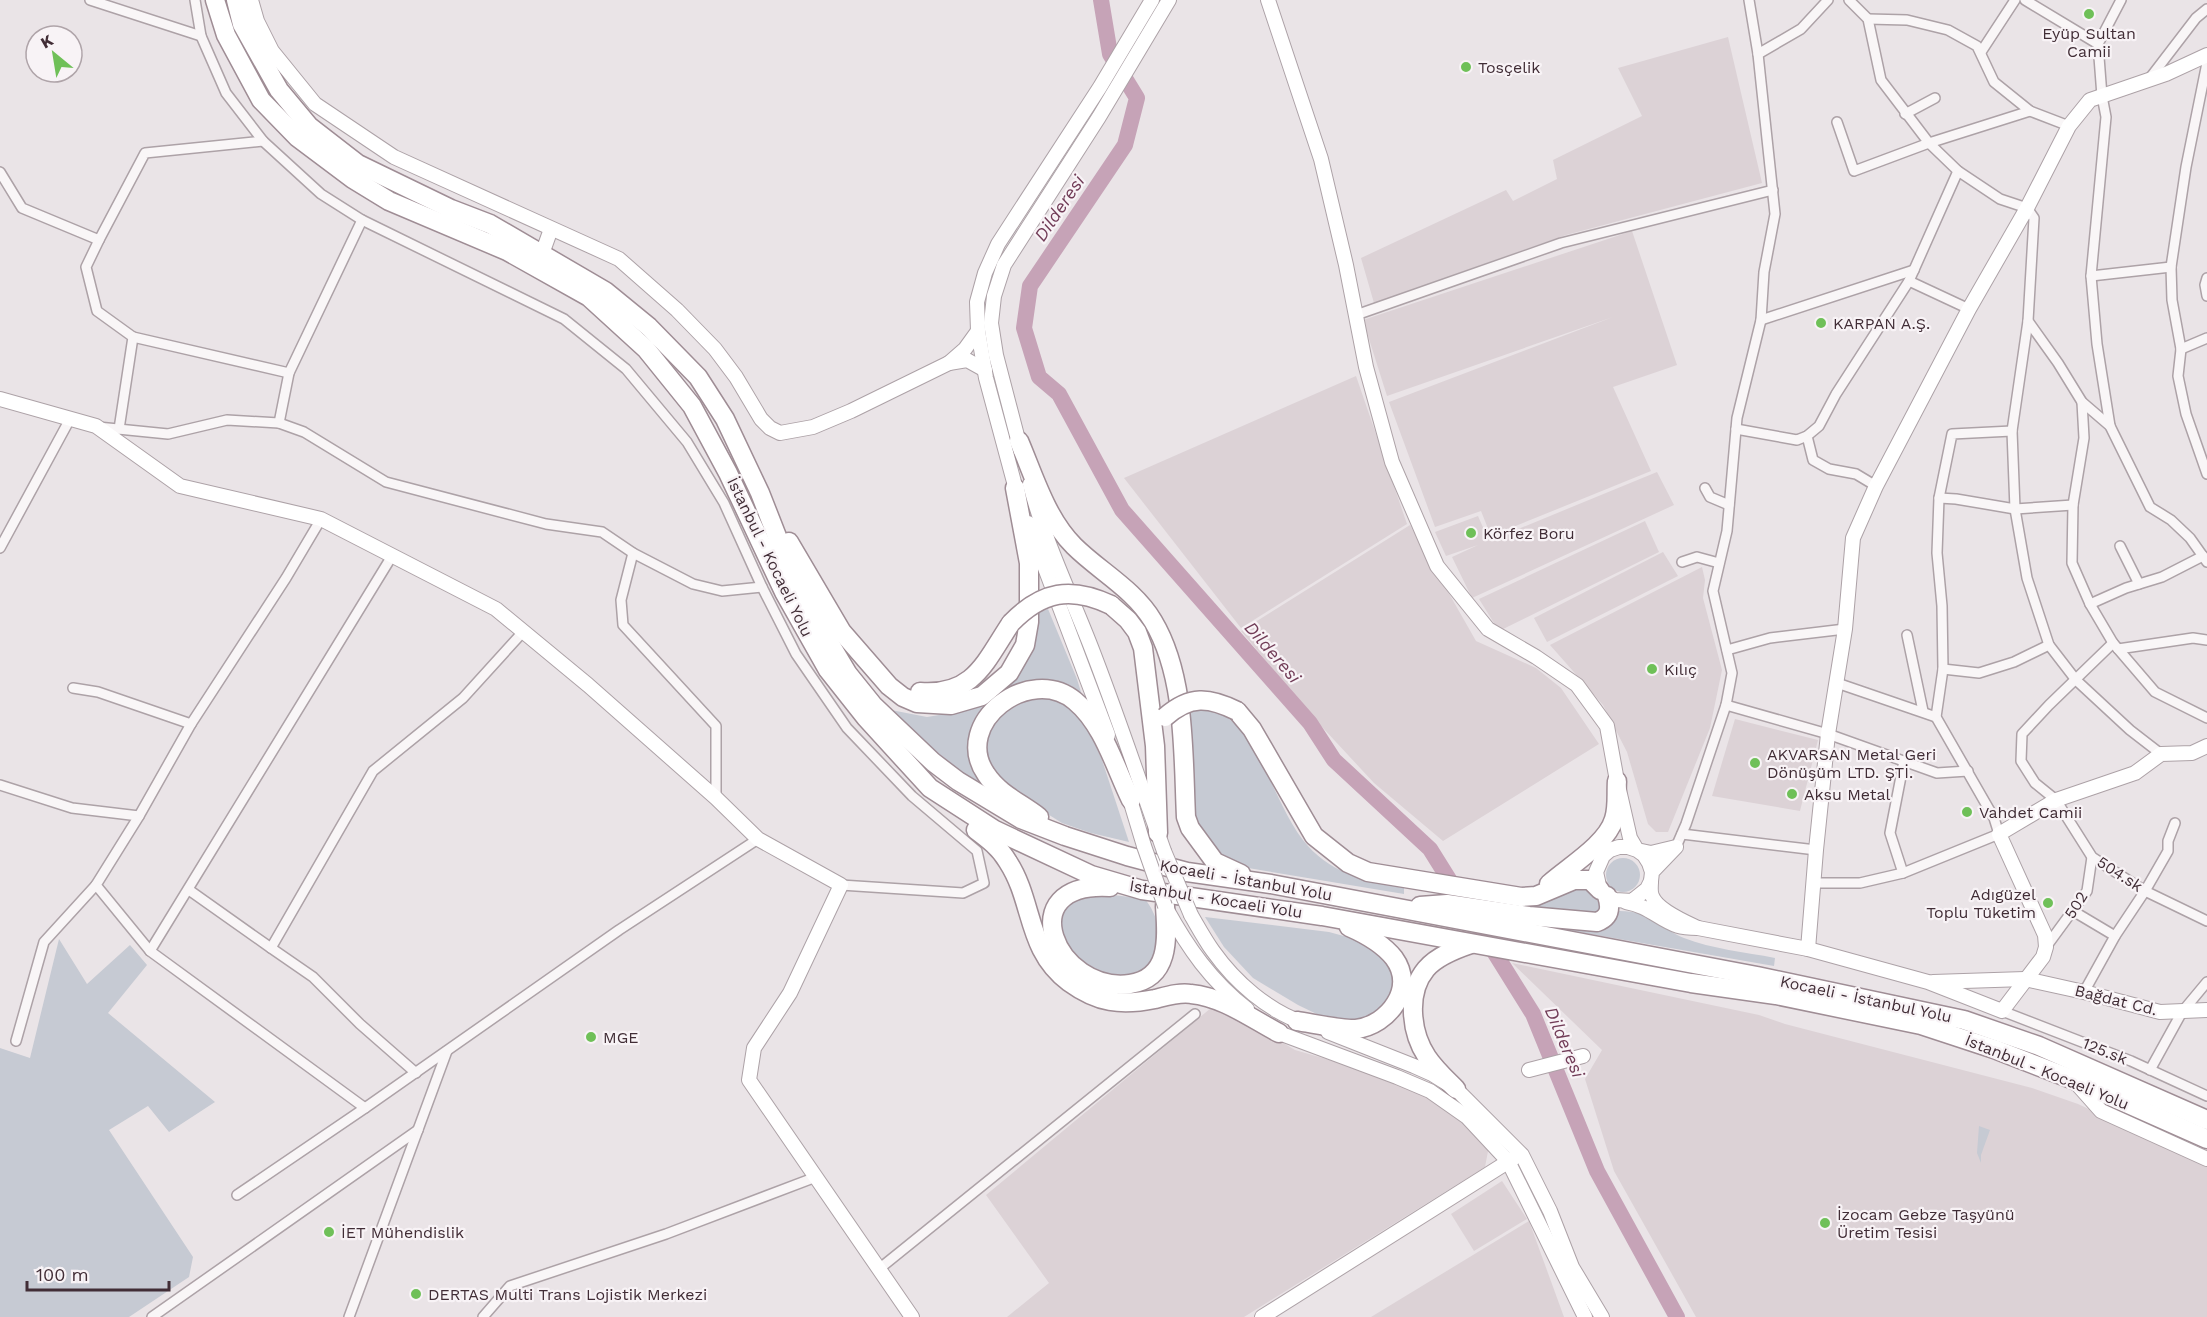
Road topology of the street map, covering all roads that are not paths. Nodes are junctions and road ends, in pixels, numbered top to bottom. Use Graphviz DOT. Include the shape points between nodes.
graph roads {
  1 [pos="90,0"];
  2 [pos="195,0"];
  3 [pos="215,0"];
  4 [pos="236,0"];
  5 [pos="251,0"];
  6 [pos="1152,0"];
  7 [pos="1169,0"];
  8 [pos="1268,0"];
  9 [pos="1749,0"];
  10 [pos="1828,0"];
  11 [pos="1849,0"];
  12 [pos="2015,0"];
  13 [pos="2025,0"];
  14 [pos="2121,0"];
  15 [pos="2207,9"];
  16 [pos="1869,19"];
  17 [pos="201,36"];
  18 [pos="2098,44"];
  19 [pos="1981,52"];
  20 [pos="1758,54"];
  21 [pos="2207,55"];
  22 [pos="2207,63"];
  23 [pos="2149,80"];
  24 [pos="2102,96"];
  25 [pos="1935,98"];
  26 [pos="2030,111"];
  27 [pos="1905,114"];
  28 [pos="1837,122"];
  29 [pos="2068,126"];
  30 [pos="263,141"];
  31 [pos="1929,143"];
  32 [pos="1958,171"];
  33 [pos="0,172"];
  34 [pos="1773,190"];
  35 [pos="2027,208"];
  36 [pos="362,220"];
  37 [pos="551,229"];
  38 [pos="99,240"];
  39 [pos="542,254"];
  40 [pos="2171,267"];
  41 [pos="1914,270"];
  42 [pos="2091,276"];
  43 [pos="2207,278"];
  44 [pos="1909,281"];
  45 [pos="2207,296"];
  46 [pos="1970,309"];
  47 [pos="1356,315"];
  48 [pos="1761,320"];
  49 [pos="2028,321"];
  50 [pos="978,331"];
  51 [pos="133,337"];
  52 [pos="2207,338"];
  53 [pos="2181,349"];
  54 [pos="949,363"];
  55 [pos="985,370"];
  56 [pos="289,373"];
  57 [pos="0,399"];
  58 [pos="2082,402"];
  59 [pos="70,419"];
  60 [pos="279,423"];
  61 [pos="96,426"];
  62 [pos="2110,426"];
  63 [pos="119,429"];
  64 [pos="1736,429"];
  65 [pos="2012,431"];
  66 [pos="1807,436"];
  67 [pos="1018,441"];
  68 [pos="2207,474"];
  69 [pos="1875,486"];
  70 [pos="1015,488"];
  71 [pos="1705,488"];
  72 [pos="760,493"];
  73 [pos="1939,498"];
  74 [pos="2073,505"];
  75 [pos="1729,506"];
  76 [pos="2015,509"];
  77 [pos="321,519"];
  78 [pos="2120,546"];
  79 [pos="0,548"];
  80 [pos="633,553"];
  81 [pos="392,556"];
  82 [pos="2205,559"];
  83 [pos="1682,562"];
  84 [pos="1719,563"];
  85 [pos="2139,584"];
  86 [pos="762,587"];
  87 [pos="2090,604"];
  88 [pos="1845,629"];
  89 [pos="522,633"];
  90 [pos="1907,635"];
  91 [pos="2207,640"];
  92 [pos="853,645"];
  93 [pos="2049,645"];
  94 [pos="2115,646"];
  95 [pos="1727,650"];
  96 [pos="1943,669"];
  97 [pos="2076,680"];
  98 [pos="1837,683"];
  99 [pos="73,688"];
  100 [pos="1726,705"];
  101 [pos="1923,711"];
  102 [pos="1936,717"];
  103 [pos="2207,718"];
  104 [pos="191,724"];
  105 [pos="1828,734"];
  106 [pos="1155,746"];
  107 [pos="2207,746"];
  108 [pos="2161,754"];
  109 [pos="1904,761"];
  110 [pos="1968,771"];
  111 [pos="1617,781"];
  112 [pos="0,784"];
  113 [pos="930,788"];
  114 [pos="716,798"];
  115 [pos="1131,800"];
  116 [pos="2056,800"];
  117 [pos="139,816"];
  118 [pos="2175,823"];
  119 [pos="1999,834"];
  120 [pos="1065,836"];
  121 [pos="758,840"];
  122 [pos="1679,840"];
  123 [pos="1161,842"];
  124 [pos="1637,850"];
  125 [pos="1816,850"];
  126 [pos="2092,857"];
  127 [pos="1903,873"];
  128 [pos="1651,876"];
  129 [pos="1812,883"];
  130 [pos="1271,884"];
  131 [pos="96,885"];
  132 [pos="841,885"];
  133 [pos="189,890"];
  134 [pos="1142,890"];
  135 [pos="2145,891"];
  136 [pos="1495,892"];
  137 [pos="1610,896"];
  138 [pos="1165,906"];
  139 [pos="2073,911"];
  140 [pos="1322,916"];
  141 [pos="1507,921"];
  142 [pos="2207,921"];
  143 [pos="1698,928"];
  144 [pos="2115,936"];
  145 [pos="1471,944"];
  146 [pos="2046,947"];
  147 [pos="271,948"];
  148 [pos="1808,949"];
  149 [pos="150,951"];
  150 [pos="2025,979"];
  151 [pos="1928,982"];
  152 [pos="2207,982"];
  153 [pos="2084,992"];
  154 [pos="2207,1010"];
  155 [pos="2002,1011"];
  156 [pos="2182,1012"];
  157 [pos="1195,1014"];
  158 [pos="1297,1021"];
  159 [pos="1279,1033"];
  160 [pos="15,1041"];
  161 [pos="447,1051"];
  162 [pos="1583,1056"];
  163 [pos="1529,1070"];
  164 [pos="2150,1070"];
  165 [pos="416,1073"];
  166 [pos="2074,1080"];
  167 [pos="1456,1089"];
  168 [pos="2207,1096"];
  169 [pos="365,1108"];
  170 [pos="2207,1120"];
  171 [pos="418,1130"];
  172 [pos="2207,1139"];
  173 [pos="1522,1155"];
  174 [pos="2207,1159"];
  175 [pos="1508,1161"];
  176 [pos="816,1177"];
  177 [pos="237,1195"];
  178 [pos="879,1269"];
  179 [pos="353,1315"];
  180 [pos="152,1317"];
  181 [pos="483,1317"];
  182 [pos="912,1317"];
  183 [pos="1262,1317"];
  184 [pos="1585,1317"];
  185 [pos="1602,1317"];
  1 -- 17 [label="street"];
  2 -- 17 [label="street"];
  3 -- 113 [label="highway, İstanbul - Kocaeli Yolu" via="226,35 261,100 297,137 389,201 507,251 589,297 646,349 692,406 784,592 828,670"];
  4 -- 39 [label="highway, Kocaeli - İstanbul Yolu" via="242,24 279,90 309,126 358,164 490,224"];
  5 -- 37 [label="main road" via="272,51 315,104 394,158"];
  6 -- 50 [label="main road" via="1101,87 998,244 977,302"];
  7 -- 67 [label="main road" via="1004,265 991,323"];
  8 -- 47 [label="main road" via="1321,159"];
  9 -- 20 [label="street"];
  10 -- 20 [label="street" via="1801,29"];
  11 -- 16 [label="street"];
  12 -- 19 [label="street"];
  13 -- 18 [label="street"];
  14 -- 18 [label="street"];
  15 -- 23 [label="street"];
  16 -- 19 [label="street" via="1907,20 1948,30"];
  16 -- 27 [label="street" via="1881,80"];
  17 -- 30 [label="street" via="226,93"];
  18 -- 24 [label="street"];
  19 -- 26 [label="street" via="1994,82"];
  20 -- 34 [label="street"];
  21 -- 23 [label="main road"];
  22 -- 40 [label="street"];
  23 -- 24 [label="main road"];
  24 -- 29 [label="main road" via="2090,100"];
  24 -- 42 [label="street" via="2106,117"];
  25 -- 27 [label="street"];
  26 -- 29 [label="street"];
  26 -- 31 [label="street"];
  27 -- 31 [label="street"];
  28 -- 31 [label="street" via="1854,171"];
  29 -- 35 [label="main road"];
  30 -- 36 [label="street" via="321,194"];
  30 -- 38 [label="street" via="145,153"];
  31 -- 32 [label="street"];
  32 -- 35 [label="street" via="2000,199"];
  32 -- 41 [label="street"];
  33 -- 38 [label="street" via="22,208"];
  34 -- 47 [label="street" via="1561,243"];
  34 -- 48 [label="street" via="1775,214 1764,272"];
  35 -- 46 [label="main road"];
  35 -- 49 [label="street" via="2034,218"];
  36 -- 56 [label="street"];
  36 -- 86 [label="street" via="564,320 626,369 687,442 724,503"];
  37 -- 39 [label="main road"];
  37 -- 54 [label="main road" via="619,259 677,310 715,349 761,419 780,433 813,428"];
  38 -- 51 [label="street" via="86,267 97,311"];
  39 -- 72 [label="highway, Kocaeli - İstanbul Yolu" via="605,291 649,327 698,377 725,419"];
  40 -- 42 [label="street"];
  40 -- 53 [label="street" via="2172,300"];
  41 -- 44 [label="street"];
  41 -- 48 [label="street"];
  42 -- 62 [label="street"];
  43 -- 45 [label="street"];
  44 -- 46 [label="street"];
  44 -- 66 [label="street" via="1819,426"];
  46 -- 69 [label="main road"];
  47 -- 111 [label="main road" via="1392,462 1437,566 1488,629 1577,685 1607,726"];
  48 -- 64 [label="street"];
  49 -- 58 [label="street"];
  49 -- 65 [label="street"];
  50 -- 54 [label="main road" via="966,349"];
  50 -- 55 [label="main road"];
  51 -- 56 [label="street"];
  51 -- 63 [label="street"];
  52 -- 53 [label="street"];
  53 -- 68 [label="street" via="2178,376 2186,414"];
  54 -- 55 [label="main road" via="967,360"];
  55 -- 70 [label="main road"];
  56 -- 60 [label="street"];
  57 -- 59 [label="main road"];
  58 -- 62 [label="street"];
  58 -- 74 [label="street" via="2084,438"];
  59 -- 61 [label="main road"];
  59 -- 79 [label="street"];
  60 -- 63 [label="street" via="227,420 168,434"];
  60 -- 80 [label="street" via="304,432 386,482 546,524 602,532"];
  61 -- 63 [label="street"];
  61 -- 77 [label="main road" via="180,486"];
  62 -- 82 [label="street" via="2150,507 2171,520"];
  64 -- 66 [label="street" via="1797,440"];
  64 -- 75 [label="street"];
  65 -- 73 [label="street" via="1952,434"];
  65 -- 76 [label="street"];
  66 -- 69 [label="street" via="1813,460 1829,470 1856,474"];
  67 -- 123 [label="main road" via="1035,504"];
  67 -- 130 [label="highway" via="1058,526 1073,545 1142,606 1160,634 1182,719 1186,817 1190,828 1215,862"];
  69 -- 88 [label="main road" via="1853,538"];
  70 -- 92 [label="highway" via="1029,563 1029,622 1025,645 1009,673 982,696 951,705 917,703 889,686"];
  70 -- 115 [label="main road"];
  71 -- 75 [label="street" via="1710,497"];
  72 -- 92 [label="highway"];
  72 -- 120 [label="highway, Kocaeli - İstanbul Yolu" via="798,590 848,674 873,705 912,745 958,781 1021,819"];
  73 -- 76 [label="street"];
  73 -- 96 [label="street" via="1937,554"];
  74 -- 76 [label="street"];
  74 -- 87 [label="street" via="2073,563"];
  75 -- 84 [label="street"];
  76 -- 93 [label="street" via="2027,578"];
  77 -- 81 [label="main road"];
  77 -- 104 [label="street"];
  78 -- 85 [label="street"];
  80 -- 86 [label="street" via="693,584 722,591"];
  80 -- 114 [label="street" via="621,600 623,626 716,726"];
  81 -- 89 [label="main road" via="496,609"];
  81 -- 133 [label="street"];
  82 -- 85 [label="street"];
  83 -- 84 [label="street" via="1697,558"];
  84 -- 95 [label="street" via="1713,591"];
  85 -- 87 [label="street"];
  86 -- 132 [label="street" via="796,654 847,728 912,796 977,851 984,883 963,893"];
  87 -- 94 [label="street"];
  88 -- 95 [label="street" via="1770,638"];
  88 -- 98 [label="main road"];
  89 -- 114 [label="main road" via="588,685"];
  89 -- 147 [label="street" via="463,698 373,771"];
  90 -- 101 [label="street"];
  91 -- 94 [label="street"];
  92 -- 106 [label="highway, bridge" via="900,685 915,692 938,694 974,677 1022,611 1060,593 1093,597 1111,605 1137,632 1143,648"];
  93 -- 96 [label="street" via="1979,673"];
  93 -- 97 [label="street"];
  94 -- 97 [label="street, 504.sk"];
  94 -- 103 [label="street" via="2155,692"];
  95 -- 100 [label="street" via="1732,673"];
  96 -- 102 [label="street"];
  97 -- 108 [label="street"];
  97 -- 116 [label="street, 504.sk" via="2022,734 2021,761 2035,783"];
  98 -- 101 [label="street"];
  98 -- 105 [label="main road"];
  99 -- 104 [label="street" via="98,692"];
  100 -- 105 [label="street"];
  100 -- 122 [label="street"];
  101 -- 102 [label="street"];
  102 -- 110 [label="street"];
  104 -- 117 [label="street"];
  105 -- 109 [label="street"];
  105 -- 125 [label="main road"];
  106 -- 123 [label="highway"];
  106 -- 136 [label="highway, bridge" via="1165,717 1174,709 1209,699 1237,711 1252,729 1314,836 1348,863 1368,872"];
  107 -- 108 [label="main road" via="2192,753"];
  108 -- 116 [label="main road" via="2134,772"];
  109 -- 110 [label="street" via="1937,773"];
  109 -- 127 [label="street" via="1890,833"];
  110 -- 119 [label="street"];
  111 -- 124 [label="main road" via="1630,838"];
  111 -- 136 [label="highway" via="1614,820 1587,853 1547,886 1534,891"];
  112 -- 117 [label="street" via="72,808"];
  113 -- 134 [label="highway, İstanbul - Kocaeli Yolu" via="995,830 1047,856 1091,876"];
  113 -- 159 [label="highway" via="995,845 1008,862 1038,945 1067,981 1105,1002 1143,1002 1190,993 1214,999"];
  114 -- 121 [label="main road"];
  115 -- 120 [label="highway" via="1090,716 1073,699 1054,690 1033,688 1017,693 991,713 979,733 978,753 984,772 998,789"];
  115 -- 138 [label="main road, bridge"];
  116 -- 119 [label="main road"];
  116 -- 126 [label="street, 504.sk"];
  117 -- 131 [label="street"];
  118 -- 135 [label="street" via="2168,851"];
  119 -- 127 [label="street"];
  119 -- 146 [label="main road"];
  120 -- 130 [label="highway, Kocaeli - İstanbul Yolu" via="1187,872"];
  121 -- 132 [label="main road"];
  121 -- 161 [label="street" via="619,930"];
  122 -- 124 [label="main road" via="1651,853"];
  122 -- 125 [label="street"];
  122 -- 128 [label="main road"];
  123 -- 158 [label="main road, bridge" via="1191,915 1212,951 1240,983"];
  124 -- 128 [label="main road" via="1649,863"];
  124 -- 137 [label="main road" via="1619,847 1603,856 1596,872"];
  125 -- 129 [label="main road"];
  126 -- 135 [label="street, 504.sk"];
  126 -- 139 [label="street, 502" via="2087,891"];
  127 -- 129 [label="street" via="1860,883"];
  128 -- 137 [label="main road" via="1641,896"];
  128 -- 143 [label="main road" via="1655,900 1666,911"];
  129 -- 148 [label="main road"];
  130 -- 141 [label="highway, Kocaeli - İstanbul Yolu" via="1392,907"];
  131 -- 149 [label="street"];
  131 -- 160 [label="street" via="44,942"];
  132 -- 176 [label="main road" via="790,993 754,1048 749,1080"];
  133 -- 147 [label="street"];
  133 -- 149 [label="street"];
  134 -- 138 [label="highway" via="1094,886 1070,892 1061,900 1051,929 1056,945 1068,961 1099,981 1140,982 1152,975 1164,956"];
  134 -- 140 [label="highway, İstanbul - Kocaeli Yolu"];
  135 -- 142 [label="street, 504.sk"];
  135 -- 144 [label="street"];
  136 -- 137 [label="highway" via="1536,896 1582,879 1590,880"];
  137 -- 141 [label="highway" via="1609,912 1597,922"];
  137 -- 143 [label="main road" via="1641,905 1680,927"];
  138 -- 159 [label="main road" via="1201,965 1238,1002"];
  139 -- 144 [label="street"];
  139 -- 146 [label="street, 502"];
  140 -- 145 [label="highway, İstanbul - Kocaeli Yolu"];
  140 -- 158 [label="highway" via="1383,947 1400,969 1401,994 1388,1015 1356,1029"];
  141 -- 170 [label="highway, Kocaeli - İstanbul Yolu" via="1964,1020 2039,1046"];
  143 -- 148 [label="main road"];
  144 -- 153 [label="street"];
  145 -- 166 [label="highway, İstanbul - Kocaeli Yolu" via="1691,984 1776,995 1921,1025 1994,1048"];
  145 -- 167 [label="highway" via="1427,968 1419,980 1413,1013 1415,1032 1426,1056"];
  146 -- 150 [label="main road"];
  147 -- 165 [label="street" via="313,977"];
  148 -- 151 [label="main road"];
  149 -- 169 [label="street"];
  150 -- 151 [label="main road, Bağdat Cd."];
  150 -- 153 [label="main road, Bağdat Cd."];
  150 -- 155 [label="main road"];
  151 -- 155 [label="main road"];
  152 -- 156 [label="street"];
  153 -- 156 [label="main road, Bağdat Cd." via="2160,1012"];
  154 -- 156 [label="main road, Bağdat Cd."];
  155 -- 164 [label="street, 125.sk"];
  156 -- 164 [label="street"];
  157 -- 178 [label="street"];
  158 -- 167 [label="main road" via="1356,1041 1432,1074"];
  159 -- 175 [label="main road" via="1430,1091 1467,1117"];
  161 -- 165 [label="street"];
  161 -- 171 [label="street"];
  162 -- 163 [label="main road"];
  164 -- 168 [label="street, 125.sk"];
  165 -- 169 [label="street"];
  166 -- 172 [label="highway, İstanbul - Kocaeli Yolu"];
  166 -- 174 [label="main road" via="2101,1111"];
  167 -- 173 [label="main road"];
  169 -- 177 [label="street"];
  171 -- 179 [label="street"];
  171 -- 180 [label="street"];
  173 -- 175 [label="main road"];
  173 -- 185 [label="main road" via="1572,1267"];
  175 -- 183 [label="main road"];
  175 -- 184 [label="main road"];
  176 -- 178 [label="main road"];
  176 -- 181 [label="street" via="666,1234 510,1286"];
  178 -- 182 [label="main road"];
}
